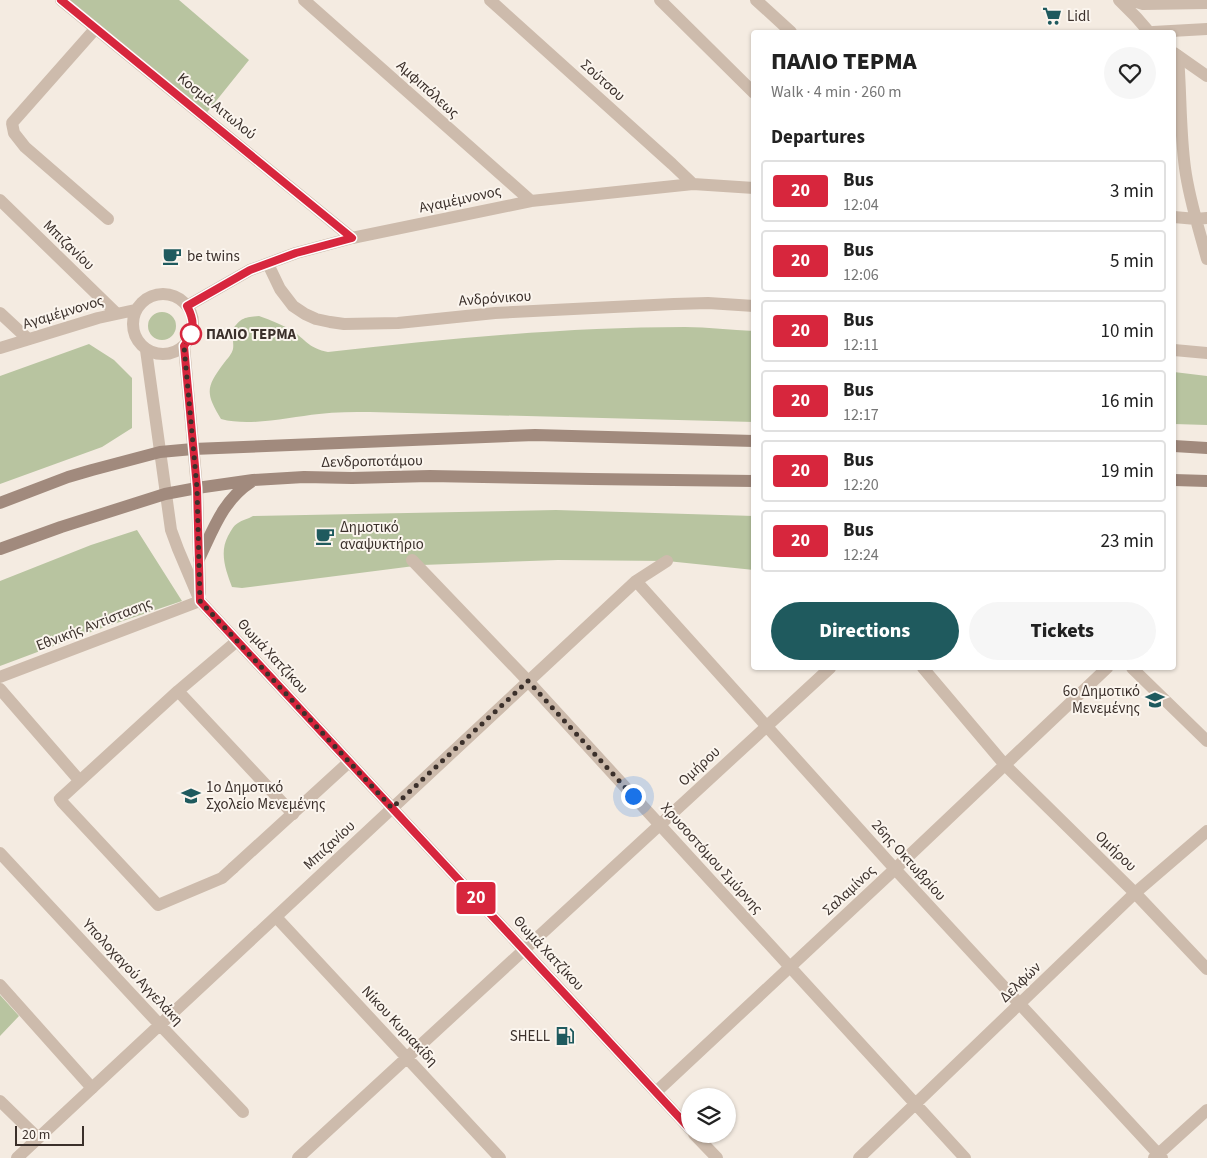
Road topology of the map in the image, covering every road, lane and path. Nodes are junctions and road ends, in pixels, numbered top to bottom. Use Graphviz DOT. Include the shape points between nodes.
graph roads {
  1 [pos="61,0"];
  2 [pos="304,0"];
  3 [pos="490,0"];
  4 [pos="660,0"];
  5 [pos="756,0"];
  6 [pos="1118,0"];
  7 [pos="1138,2"];
  8 [pos="1207,3"];
  9 [pos="96,28"];
  10 [pos="1207,29"];
  11 [pos="789,30"];
  12 [pos="1148,30"];
  13 [pos="1149,30"];
  14 [pos="1176,31"];
  15 [pos="1176,55"];
  16 [pos="1207,76"];
  17 [pos="751,90"];
  18 [pos="693,184"];
  19 [pos="751,188"];
  20 [pos="0,200"];
  21 [pos="531,201"];
  22 [pos="1176,217"];
  23 [pos="1201,219"];
  24 [pos="108,220"];
  25 [pos="352,238"];
  26 [pos="1207,259"];
  27 [pos="268,264"];
  28 [pos="187,306"];
  29 [pos="751,306"];
  30 [pos="135,310"];
  31 [pos="0,313"];
  32 [pos="116,313"];
  33 [pos="28,339"];
  34 [pos="184,346"];
  35 [pos="0,348"];
  36 [pos="146,350"];
  37 [pos="1176,350"];
  38 [pos="1207,353"];
  39 [pos="751,441"];
  40 [pos="1176,446"];
  41 [pos="1207,448"];
  42 [pos="193,449"];
  43 [pos="160,452"];
  44 [pos="253,480"];
  45 [pos="1176,480"];
  46 [pos="751,481"];
  47 [pos="1207,481"];
  48 [pos="197,488"];
  49 [pos="165,494"];
  50 [pos="0,503"];
  51 [pos="0,549"];
  52 [pos="199,559"];
  53 [pos="412,560"];
  54 [pos="667,561"];
  55 [pos="636,581"];
  56 [pos="200,601"];
  57 [pos="237,641"];
  58 [pos="828,670"];
  59 [pos="925,670"];
  60 [pos="1104,670"];
  61 [pos="1134,670"];
  62 [pos="0,677"];
  63 [pos="528,681"];
  64 [pos="0,689"];
  65 [pos="178,691"];
  66 [pos="766,726"];
  67 [pos="1207,741"];
  68 [pos="350,762"];
  69 [pos="1005,765"];
  70 [pos="79,780"];
  71 [pos="392,808"];
  72 [pos="293,814"];
  73 [pos="660,825"];
  74 [pos="1207,831"];
  75 [pos="0,853"];
  76 [pos="895,869"];
  77 [pos="1136,893"];
  78 [pos="276,917"];
  79 [pos="524,950"];
  80 [pos="790,967"];
  81 [pos="1207,969"];
  82 [pos="0,985"];
  83 [pos="1020,1005"];
  84 [pos="160,1025"];
  85 [pos="406,1058"];
  86 [pos="92,1088"];
  87 [pos="656,1092"];
  88 [pos="0,1101"];
  89 [pos="916,1104"];
  90 [pos="1207,1110"];
  91 [pos="243,1112"];
  92 [pos="681,1119"];
  93 [pos="38,1138"];
  94 [pos="703,1143"];
  95 [pos="1158,1157"];
  96 [pos="16,1158"];
  97 [pos="298,1158"];
  98 [pos="500,1158"];
  99 [pos="717,1158"];
  100 [pos="859,1158"];
  101 [pos="964,1158"];
  1 -- 9 [label="street, Κοσμά Αιτωλού"];
  2 -- 21 [label="street, Αμφιπόλεως"];
  3 -- 18 [label="street, Σούτσου"];
  4 -- 17 [label="street"];
  5 -- 11 [label="street"];
  6 -- 12 [label="street"];
  7 -- 8 [label="street"];
  7 -- 13 [label="street"];
  9 -- 24 [label="street" via="12,123 14,133 25,147"];
  9 -- 25 [label="street, Κοσμά Αιτωλού"];
  10 -- 14 [label="street"];
  15 -- 16 [label="street"];
  15 -- 23 [label="street" via="1185,170"];
  18 -- 19 [label="street, Αγαμέμνονος"];
  18 -- 21 [label="street, Αγαμέμνονος"];
  20 -- 32 [label="street, Μπιζανίου"];
  21 -- 25 [label="street, Αγαμέμνονος"];
  22 -- 23 [label="street"];
  23 -- 26 [label="street"];
  25 -- 27 [label="street, Αγαμέμνονος"];
  27 -- 28 [label="street, Αγαμέμνονος" via="250,270"];
  27 -- 29 [label="street, Ανδρόνικου" via="293,306 316,318 344,324 674,304"];
  28 -- 30 [label="street" via="170,295 159,294 149,297"];
  28 -- 34 [label="street" via="193,325"];
  30 -- 32 [label="street, Αγαμέμνονος"];
  30 -- 36 [label="street" via="135,337"];
  31 -- 33 [label="street"];
  32 -- 33 [label="street, Αγαμέμνονος"];
  33 -- 35 [label="street, Αγαμέμνονος"];
  34 -- 36 [label="street" via="163,354"];
  34 -- 42 [label="street"];
  36 -- 43 [label="street, Θωμά Χατζίκου"];
  37 -- 38 [label="street"];
  39 -- 42 [label="main road, Δενδροποτάμου" via="535,435"];
  40 -- 41 [label="main road"];
  42 -- 43 [label="main road, Δενδροποτάμου"];
  42 -- 48 [label="street"];
  43 -- 49 [label="street, Θωμά Χατζίκου"];
  43 -- 50 [label="main road, Δενδροποτάμου" via="68,476"];
  44 -- 46 [label="main road, Δενδροποτάμου" via="430,476"];
  44 -- 48 [label="main road, Δενδροποτάμου"];
  44 -- 52 [label="main road" via="225,506"];
  45 -- 47 [label="main road"];
  48 -- 49 [label="main road, Δενδροποτάμου"];
  48 -- 52 [label="street"];
  49 -- 51 [label="main road, Δενδροποτάμου"];
  49 -- 56 [label="street, Θωμά Χατζίκου" via="171,530"];
  52 -- 56 [label="street"];
  53 -- 63 [label="street, Χρυσοστόμου Σμύρνης"];
  54 -- 55 [label="street, Μπιζανίου"];
  55 -- 63 [label="street, Μπιζανίου"];
  55 -- 66 [label="street, 26ης Οκτωβρίου"];
  56 -- 57 [label="street, Θωμά Χατζίκου"];
  56 -- 62 [label="street, Εθνικής Αντίστασης"];
  57 -- 65 [label="street"];
  57 -- 68 [label="street, Θωμά Χατζίκου"];
  58 -- 66 [label="street, Ομήρου"];
  59 -- 69 [label="street, Ομήρου"];
  60 -- 69 [label="street, Σαλαμίνος"];
  61 -- 67 [label="street"];
  63 -- 71 [label="street, Μπιζανίου"];
  63 -- 73 [label="street, Χρυσοστόμου Σμύρνης"];
  64 -- 70 [label="street"];
  65 -- 70 [label="street"];
  65 -- 72 [label="street"];
  66 -- 73 [label="street, Ομήρου"];
  66 -- 76 [label="street, 26ης Οκτωβρίου"];
  68 -- 71 [label="street, Θωμά Χατζίκου"];
  68 -- 72 [label="street"];
  69 -- 76 [label="street, Σαλαμίνος"];
  69 -- 77 [label="street, Ομήρου"];
  70 -- 72 [label="street" via="60,799 158,905 222,878"];
  71 -- 78 [label="street, Μπιζανίου"];
  71 -- 79 [label="street, Θωμά Χατζίκου"];
  73 -- 79 [label="street, Ομήρου"];
  73 -- 80 [label="street, Χρυσοστόμου Σμύρνης"];
  74 -- 77 [label="street, Δελφών"];
  75 -- 84 [label="street, Υπολοχαγού Αγγελάκη"];
  76 -- 80 [label="street, Σαλαμίνος"];
  76 -- 83 [label="street, 26ης Οκτωβρίου"];
  77 -- 81 [label="street, Ομήρου"];
  77 -- 83 [label="street, Δελφών"];
  78 -- 84 [label="street, Μπιζανίου"];
  78 -- 85 [label="street, Νίκου Κυριακίδη"];
  79 -- 85 [label="street, Ομήρου"];
  79 -- 87 [label="street, Θωμά Χατζίκου"];
  80 -- 87 [label="street, Σαλαμίνος"];
  80 -- 89 [label="street, Χρυσοστόμου Σμύρνης"];
  82 -- 86 [label="street"];
  83 -- 89 [label="street, Δελφών"];
  83 -- 95 [label="street, 26ης Οκτωβρίου"];
  84 -- 86 [label="street, Μπιζανίου"];
  84 -- 91 [label="street, Υπολοχαγού Αγγελάκη"];
  85 -- 97 [label="street, Ομήρου"];
  85 -- 98 [label="street, Νίκου Κυριακίδη"];
  86 -- 93 [label="street, Μπιζανίου"];
  87 -- 92 [label="street, Θωμά Χατζίκου"];
  88 -- 93 [label="street"];
  89 -- 100 [label="street, Δελφών"];
  89 -- 101 [label="street, Χρυσοστόμου Σμύρνης"];
  90 -- 95 [label="street"];
  93 -- 96 [label="street, Μπιζανίου"];
  94 -- 99 [label="street"];
}
